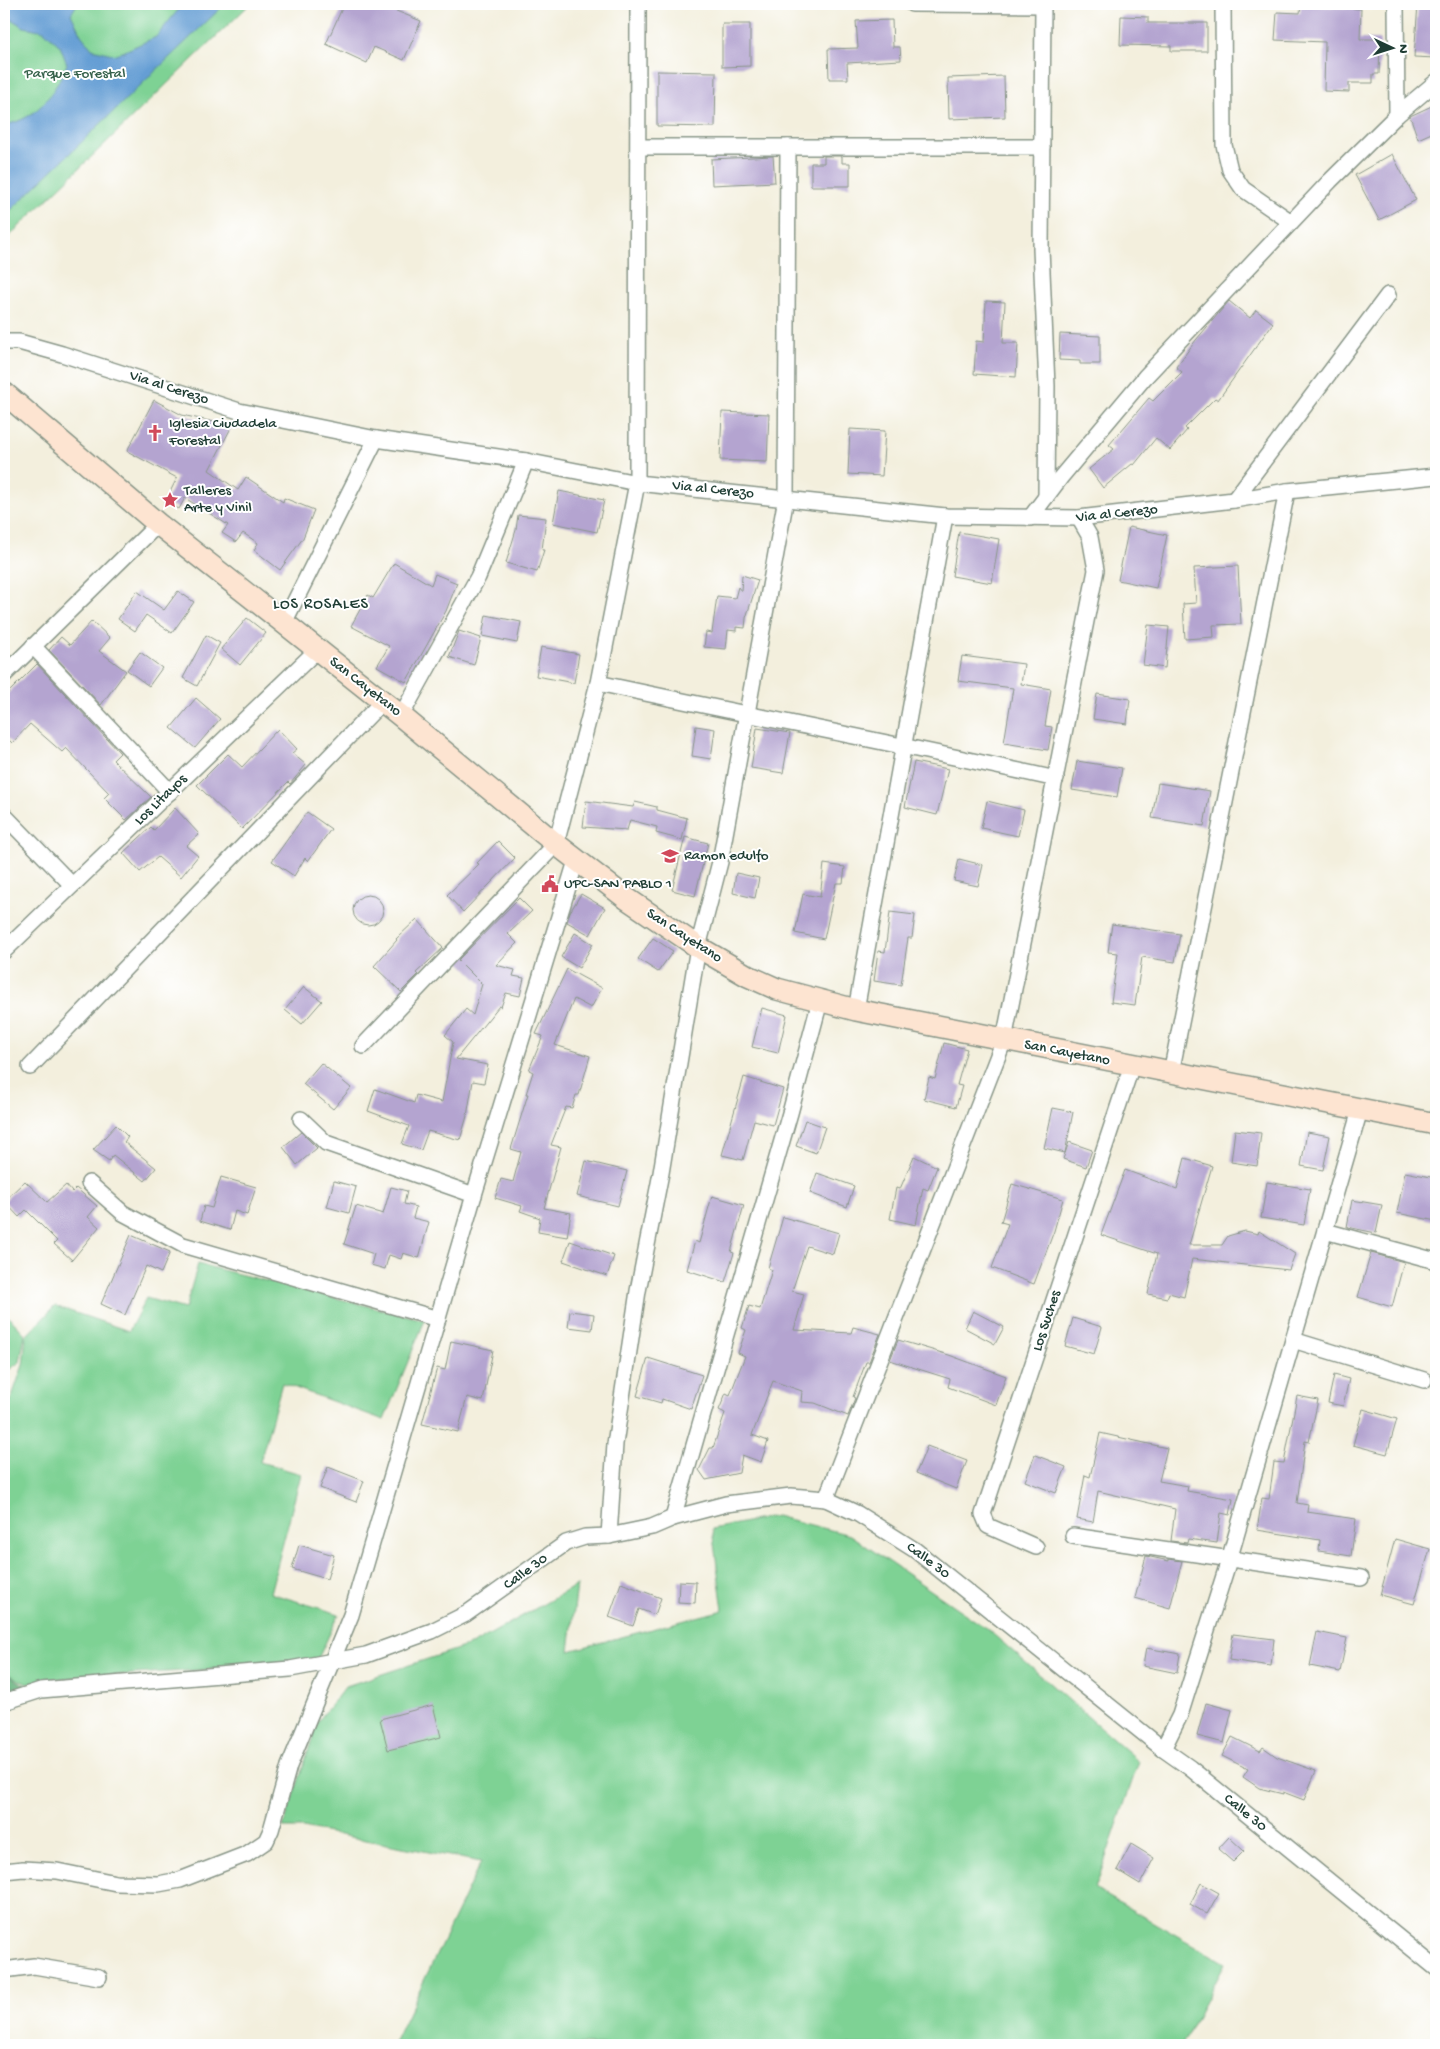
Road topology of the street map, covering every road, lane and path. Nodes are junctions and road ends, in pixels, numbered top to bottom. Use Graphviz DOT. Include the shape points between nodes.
graph roads {
  1 [pos="638,4"];
  2 [pos="912,4"];
  3 [pos="1043,4"];
  4 [pos="1223,4"];
  5 [pos="1396,4"];
  6 [pos="1436,82"];
  7 [pos="1397,115"];
  8 [pos="639,147"];
  9 [pos="788,147"];
  10 [pos="1042,147"];
  11 [pos="1291,222"];
  12 [pos="1388,295"];
  13 [pos="4,342"];
  14 [pos="4,393"];
  15 [pos="376,439"];
  16 [pos="526,461"];
  17 [pos="1436,476"];
  18 [pos="637,482"];
  19 [pos="1287,490"];
  20 [pos="786,498"];
  21 [pos="1046,498"];
  22 [pos="1234,500"];
  23 [pos="945,516"];
  24 [pos="1030,518"];
  25 [pos="1078,518"];
  26 [pos="158,524"];
  27 [pos="284,623"];
  28 [pos="33,646"];
  29 [pos="317,650"];
  30 [pos="4,675"];
  31 [pos="598,683"];
  32 [pos="382,702"];
  33 [pos="747,715"];
  34 [pos="401,716"];
  35 [pos="904,746"];
  36 [pos="1056,779"];
  37 [pos="170,792"];
  38 [pos="4,815"];
  39 [pos="556,844"];
  40 [pos="576,861"];
  41 [pos="72,885"];
  42 [pos="698,947"];
  43 [pos="4,951"];
  44 [pos="820,1001"];
  45 [pos="856,1010"];
  46 [pos="1004,1040"];
  47 [pos="362,1046"];
  48 [pos="1132,1065"];
  49 [pos="30,1067"];
  50 [pos="1171,1073"];
  51 [pos="1360,1110"];
  52 [pos="301,1119"];
  53 [pos="1436,1124"];
  54 [pos="89,1183"];
  55 [pos="474,1195"];
  56 [pos="1325,1231"];
  57 [pos="1436,1261"];
  58 [pos="438,1319"];
  59 [pos="1294,1340"];
  60 [pos="1424,1380"];
  61 [pos="826,1499"];
  62 [pos="673,1518"];
  63 [pos="609,1536"];
  64 [pos="1073,1536"];
  65 [pos="1036,1547"];
  66 [pos="1229,1560"];
  67 [pos="1360,1578"];
  68 [pos="331,1665"];
  69 [pos="4,1702"];
  70 [pos="1163,1749"];
  71 [pos="4,1871"];
  72 [pos="1436,1968"];
  73 [pos="4,1970"];
  74 [pos="99,1977"];
  1 -- 8 [label="street"];
  2 -- 3 [label="street"];
  3 -- 10 [label="street"];
  4 -- 11 [label="street" via="1224,145 1230,170 1243,189"];
  5 -- 7 [label="street"];
  6 -- 7 [label="street"];
  7 -- 11 [label="street"];
  8 -- 9 [label="street"];
  8 -- 18 [label="street"];
  9 -- 10 [label="street"];
  9 -- 20 [label="street"];
  10 -- 21 [label="street"];
  11 -- 21 [label="street" via="1145,377"];
  12 -- 22 [label="street"];
  13 -- 15 [label="street, Via al Cerezo" via="19,342 62,354 240,411"];
  14 -- 26 [label="main road, San Cayetano"];
  15 -- 16 [label="street, Via al Cerezo"];
  15 -- 27 [label="street"];
  16 -- 18 [label="street, Via al Cerezo"];
  16 -- 34 [label="street" via="478,577"];
  17 -- 19 [label="street, Via al Cerezo"];
  18 -- 20 [label="street, Via al Cerezo"];
  18 -- 31 [label="street"];
  19 -- 22 [label="street, Via al Cerezo"];
  19 -- 50 [label="street"];
  20 -- 23 [label="street, Via al Cerezo"];
  20 -- 33 [label="street"];
  21 -- 24 [label="street"];
  22 -- 25 [label="street, Via al Cerezo"];
  23 -- 24 [label="street, Via al Cerezo"];
  23 -- 35 [label="street"];
  24 -- 25 [label="street, Via al Cerezo"];
  25 -- 36 [label="street" via="1090,537 1096,570"];
  26 -- 27 [label="main road, San Cayetano"];
  26 -- 28 [label="street"];
  27 -- 29 [label="main road, San Cayetano"];
  28 -- 30 [label="street"];
  28 -- 37 [label="street"];
  29 -- 32 [label="main road, San Cayetano"];
  29 -- 37 [label="street, Los Litayos"];
  31 -- 33 [label="street"];
  31 -- 39 [label="street"];
  32 -- 34 [label="main road, San Cayetano"];
  32 -- 49 [label="street"];
  33 -- 35 [label="street"];
  33 -- 42 [label="street" via="720,862"];
  34 -- 39 [label="main road, San Cayetano"];
  35 -- 36 [label="street"];
  35 -- 45 [label="street"];
  36 -- 46 [label="street"];
  37 -- 41 [label="street, Los Litayos"];
  38 -- 41 [label="street"];
  39 -- 40 [label="main road, San Cayetano"];
  39 -- 47 [label="street"];
  40 -- 42 [label="main road, San Cayetano"];
  40 -- 55 [label="street"];
  41 -- 43 [label="street, Los Litayos"];
  42 -- 44 [label="main road, San Cayetano" via="777,989"];
  42 -- 63 [label="street" via="628,1351 615,1444"];
  44 -- 45 [label="main road, San Cayetano"];
  44 -- 62 [label="street"];
  45 -- 46 [label="main road, San Cayetano"];
  46 -- 48 [label="main road, San Cayetano"];
  46 -- 61 [label="street"];
  48 -- 50 [label="main road, San Cayetano"];
  48 -- 65 [label="street, Los Suches" via="983,1514 988,1526"];
  50 -- 51 [label="main road, San Cayetano"];
  51 -- 53 [label="main road, San Cayetano"];
  51 -- 56 [label="street"];
  52 -- 55 [label="street" via="326,1143"];
  54 -- 58 [label="street" via="123,1213 183,1245"];
  55 -- 58 [label="street"];
  56 -- 57 [label="street"];
  56 -- 59 [label="street"];
  58 -- 68 [label="street" via="351,1615"];
  59 -- 60 [label="street"];
  59 -- 66 [label="street"];
  61 -- 62 [label="street, Calle 30" via="792,1496 726,1504"];
  61 -- 70 [label="street, Calle 30" via="858,1514 915,1550"];
  62 -- 63 [label="street, Calle 30" via="652,1527"];
  63 -- 68 [label="street, Calle 30" via="585,1537 566,1543 466,1614 432,1631"];
  64 -- 66 [label="street"];
  66 -- 67 [label="street"];
  66 -- 70 [label="street" via="1180,1715"];
  68 -- 69 [label="street, Calle 30" via="56,1688"];
  68 -- 71 [label="street" via="290,1766 271,1830 266,1841 247,1854 180,1880 158,1884 116,1883 58,1871"];
  70 -- 72 [label="street, Calle 30"];
  73 -- 74 [label="street" via="34,1966"];
}
